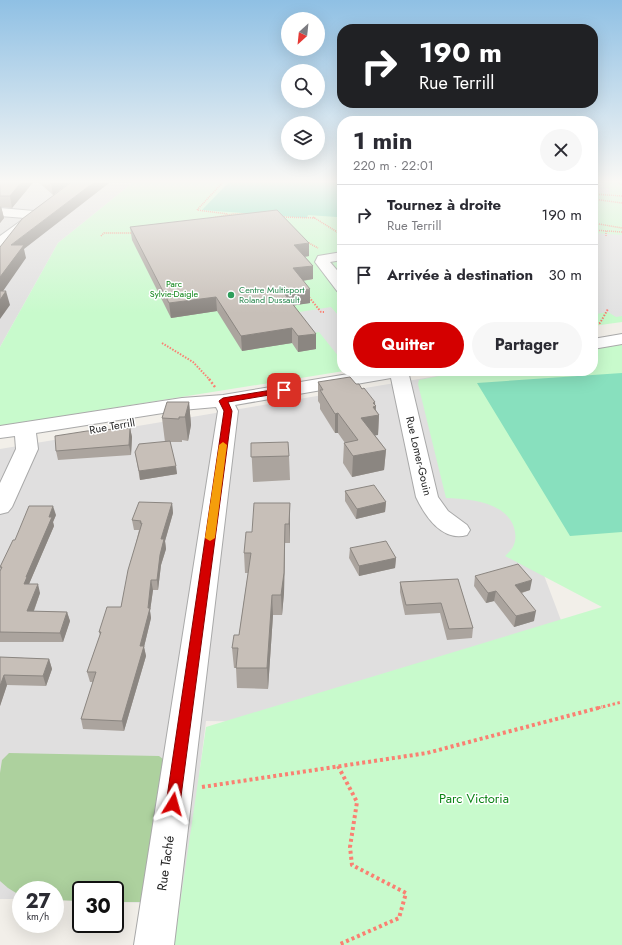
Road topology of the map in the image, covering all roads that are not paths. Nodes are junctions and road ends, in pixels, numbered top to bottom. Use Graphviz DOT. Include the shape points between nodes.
graph roads {
  1 [pos="24,224"];
  2 [pos="0,242"];
  3 [pos="337,256"];
  4 [pos="337,280"];
  5 [pos="622,329"];
  6 [pos="598,336"];
  7 [pos="598,337"];
  8 [pos="622,339"];
  9 [pos="370,376"];
  10 [pos="400,376"];
  11 [pos="223,401"];
  12 [pos="0,432"];
  13 [pos="26,435"];
  14 [pos="0,445"];
  15 [pos="0,507"];
  16 [pos="458,530"];
  17 [pos="154,945"];
  1 -- 2 [label="street"];
  3 -- 4 [label="street" via="327,257 322,262"];
  5 -- 6 [label="street"];
  7 -- 8 [label="street"];
  9 -- 11 [label="street, Rue Terrill"];
  10 -- 16 [label="street, Rue Lomer-Gouin" via="427,497 444,522"];
  11 -- 13 [label="street, Rue Terrill" via="185,414"];
  11 -- 17 [label="street, Rue Taché" via="228,411"];
  12 -- 13 [label="street, Rue Terrill"];
  13 -- 14 [label="street, Rue Terrill"];
  13 -- 15 [label="street" via="27,449"];
}
